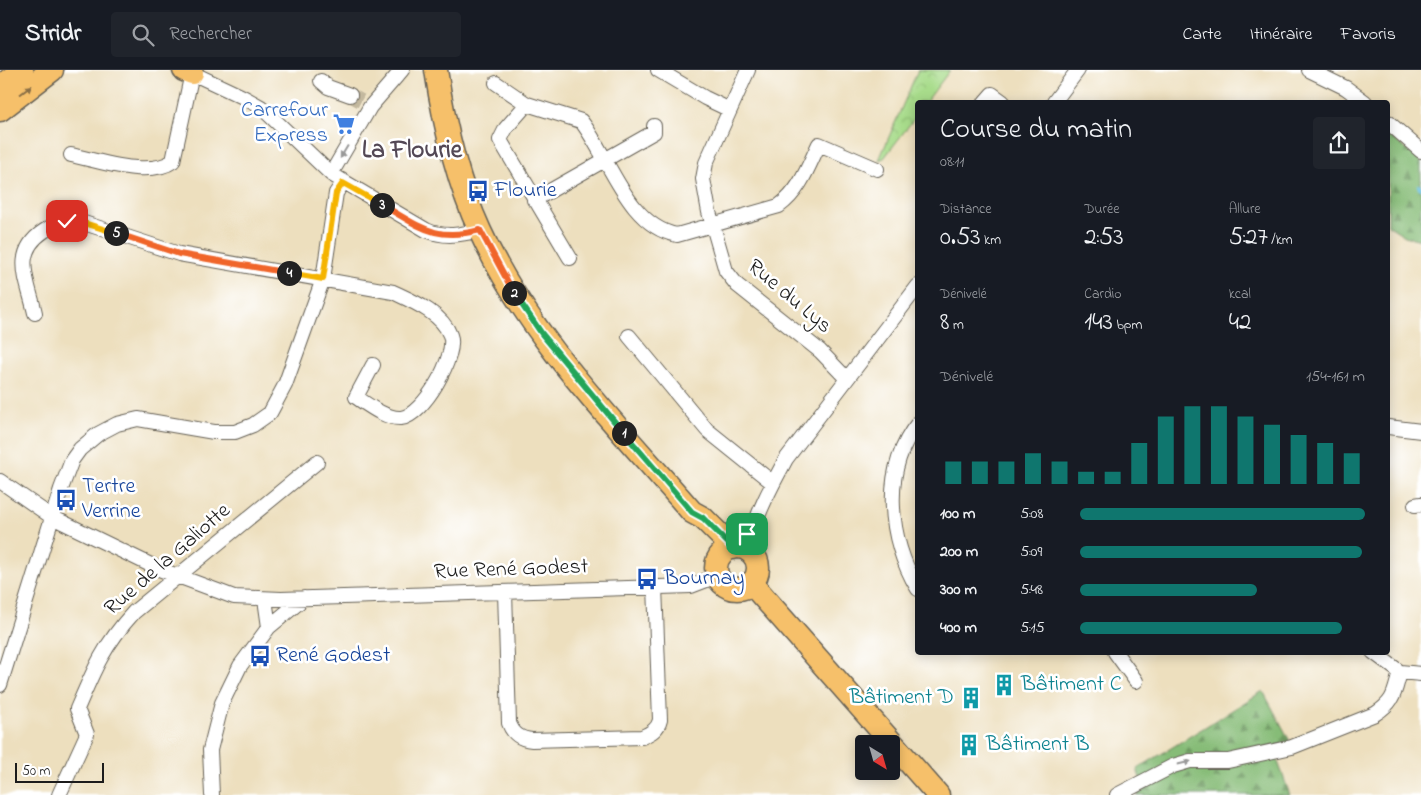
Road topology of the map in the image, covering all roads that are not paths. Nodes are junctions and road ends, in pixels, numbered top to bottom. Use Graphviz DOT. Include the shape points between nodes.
graph roads {
  1 [pos="22,70"];
  2 [pos="52,70"];
  3 [pos="402,70"];
  4 [pos="436,70"];
  5 [pos="658,70"];
  6 [pos="748,70"];
  7 [pos="1078,70"];
  8 [pos="1309,70"];
  9 [pos="188,72"];
  10 [pos="321,81"];
  11 [pos="496,83"];
  12 [pos="0,87"];
  13 [pos="987,100"];
  14 [pos="1000,100"];
  15 [pos="1056,100"];
  16 [pos="1362,100"];
  17 [pos="360,101"];
  18 [pos="526,104"];
  19 [pos="0,110"];
  20 [pos="730,110"];
  21 [pos="1390,124"];
  22 [pos="654,126"];
  23 [pos="1421,151"];
  24 [pos="71,156"];
  25 [pos="605,160"];
  26 [pos="878,169"];
  27 [pos="330,174"];
  28 [pos="343,183"];
  29 [pos="534,200"];
  30 [pos="712,225"];
  31 [pos="480,230"];
  32 [pos="570,258"];
  33 [pos="323,279"];
  34 [pos="915,290"];
  35 [pos="35,313"];
  36 [pos="629,336"];
  37 [pos="373,365"];
  38 [pos="847,379"];
  39 [pos="1390,427"];
  40 [pos="915,428"];
  41 [pos="1421,431"];
  42 [pos="317,462"];
  43 [pos="0,481"];
  44 [pos="773,483"];
  45 [pos="52,517"];
  46 [pos="735,552"];
  47 [pos="177,576"];
  48 [pos="751,583"];
  49 [pos="915,583"];
  50 [pos="655,586"];
  51 [pos="504,592"];
  52 [pos="281,598"];
  53 [pos="304,598"];
  54 [pos="265,599"];
  55 [pos="281,617"];
  56 [pos="269,627"];
  57 [pos="1117,655"];
  58 [pos="1377,655"];
  59 [pos="1400,672"];
  60 [pos="1421,674"];
  61 [pos="1136,681"];
  62 [pos="0,685"];
  63 [pos="59,795"];
  64 [pos="212,795"];
  65 [pos="938,795"];
  66 [pos="1118,795"];
  1 -- 12 [label="main road"];
  19 -- 2 [label="main road, one-way"];
  3 -- 17 [label="street"];
  4 -- 31 [label="main road" via="444,121"];
  5 -- 20 [label="street"];
  6 -- 20 [label="street, Rue du Lys"];
  7 -- 15 [label="street"];
  8 -- 16 [label="street"];
  9 -- 24 [label="street" via="173,161 165,166 142,169"];
  9 -- 27 [label="street" via="261,107"];
  10 -- 17 [label="street"];
  11 -- 18 [label="street"];
  13 -- 14 [label="street" via="992,94"];
  17 -- 27 [label="street, one-way"];
  18 -- 25 [label="street" via="581,121"];
  18 -- 29 [label="street" via="500,140"];
  20 -- 30 [label="street, Rue du Lys" via="706,163 703,180"];
  21 -- 23 [label="street"];
  22 -- 25 [label="street" via="654,132"];
  25 -- 29 [label="street"];
  25 -- 30 [label="street" via="636,211 658,229 677,235"];
  26 -- 30 [label="street" via="819,144 798,188 789,199 779,206"];
  27 -- 28 [label="street"];
  28 -- 31 [label="street" via="434,234 460,235"];
  28 -- 33 [label="street" via="336,193"];
  29 -- 32 [label="street"];
  30 -- 38 [label="street, Rue du Lys" via="726,271 737,285 820,351"];
  31 -- 46 [label="main road" via="508,282 542,334 692,512 703,518"];
  33 -- 35 [label="street" via="179,254 81,222 67,221 47,229 26,248 24,260"];
  33 -- 37 [label="street" via="393,292 439,319 450,334 452,347 444,370 418,410 410,415 400,418 388,416 356,397"];
  33 -- 45 [label="street" via="285,384 266,416 234,432 214,432 138,419 117,424 87,441 72,460"];
  34 -- 38 [label="street"];
  36 -- 44 [label="street" via="707,430"];
  38 -- 44 [label="street" via="786,459"];
  39 -- 41 [label="street"];
  40 -- 49 [label="street" via="897,471 892,513 900,555"];
  42 -- 47 [label="street, Rue de la Galiotte"];
  43 -- 45 [label="street, Rue René Godest"];
  44 -- 46 [label="street"];
  45 -- 47 [label="street, Rue René Godest"];
  45 -- 62 [label="street"];
  46 -- 48 [label="main road" via="758,565"];
  46 -- 48 [label="main road" via="721,582 732,588 746,587"];
  46 -- 50 [label="street, Rue René Godest" via="691,586"];
  47 -- 54 [label="street, Rue René Godest" via="234,597"];
  47 -- 63 [label="street, Rue de la Galiotte" via="134,612 98,660 77,709 87,734"];
  48 -- 65 [label="main road"];
  50 -- 51 [label="street, Rue René Godest"];
  50 -- 51 [label="street" via="660,720 652,732 642,737 532,740 519,737 512,730 509,723"];
  51 -- 53 [label="street, Rue René Godest"];
  52 -- 53 [label="street, Rue René Godest"];
  52 -- 54 [label="street, Rue René Godest"];
  52 -- 55 [label="street"];
  53 -- 55 [label="street"];
  54 -- 56 [label="street"];
  55 -- 56 [label="street"];
  56 -- 64 [label="street" via="240,666 222,703 210,750"];
  57 -- 61 [label="street"];
  58 -- 59 [label="street"];
  59 -- 60 [label="street"];
  66 -- 59 [label="street, one-way" via="1173,766 1190,761 1228,761 1292,747 1375,714 1394,696"];
}
